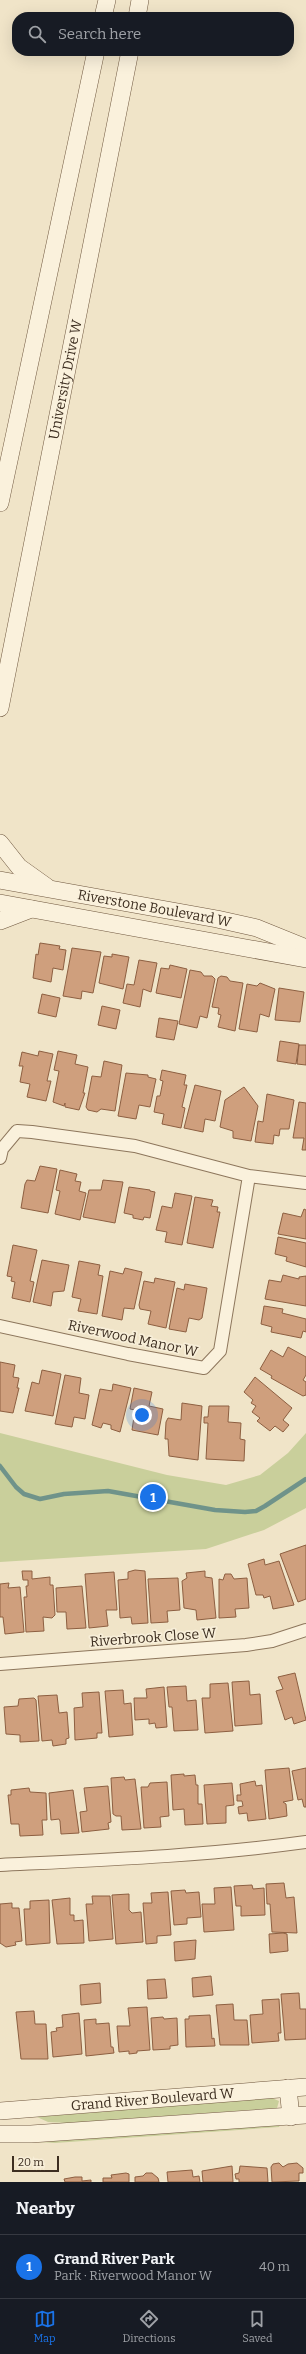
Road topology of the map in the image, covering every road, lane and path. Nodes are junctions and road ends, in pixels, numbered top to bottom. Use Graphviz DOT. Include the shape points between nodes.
graph roads {
  1 [pos="107,0"];
  2 [pos="140,0"];
  3 [pos="104,12"];
  4 [pos="138,12"];
  5 [pos="95,56"];
  6 [pos="129,56"];
  7 [pos="0,504"];
  8 [pos="0,708"];
  9 [pos="0,843"];
  10 [pos="0,880"];
  11 [pos="50,890"];
  12 [pos="0,903"];
  13 [pos="31,909"];
  14 [pos="0,921"];
  15 [pos="306,948"];
  16 [pos="306,959"];
  17 [pos="0,1158"];
  18 [pos="249,1176"];
  19 [pos="306,1183"];
  20 [pos="0,1326"];
  21 [pos="306,1630"];
  22 [pos="0,1664"];
  23 [pos="306,1842"];
  24 [pos="0,1865"];
  25 [pos="306,2087"];
  26 [pos="288,2088"];
  27 [pos="28,2108"];
  28 [pos="3,2109"];
  29 [pos="298,2116"];
  30 [pos="0,2134"];
  31 [pos="31,2134"];
  1 -- 3 [label="street"];
  2 -- 4 [label="street"];
  5 -- 7 [label="street"];
  6 -- 8 [label="street, University Drive W"];
  9 -- 11 [label="street" via="19,867"];
  10 -- 11 [label="street, Riverstone Boulevard W"];
  11 -- 15 [label="street, Riverstone Boulevard W" via="257,928"];
  12 -- 13 [label="street, Riverstone Boulevard W"];
  13 -- 14 [label="street"];
  13 -- 16 [label="street, Riverstone Boulevard W"];
  17 -- 18 [label="street" via="2,1149 17,1131 32,1132 135,1146"];
  18 -- 19 [label="street"];
  18 -- 20 [label="street, Riverwood Manor W" via="220,1351 204,1368"];
  21 -- 22 [label="street, Riverbrook Close W" via="272,1641 246,1645"];
  23 -- 24 [label="street" via="133,1858"];
  25 -- 26 [label="street, Grand River Boulevard W"];
  26 -- 27 [label="street, Grand River Boulevard W"];
  26 -- 29 [label="street"];
  27 -- 28 [label="street, Grand River Boulevard W"];
  27 -- 31 [label="street"];
  29 -- 31 [label="street, Grand River Boulevard W"];
  30 -- 31 [label="street, Grand River Boulevard W"];
}
